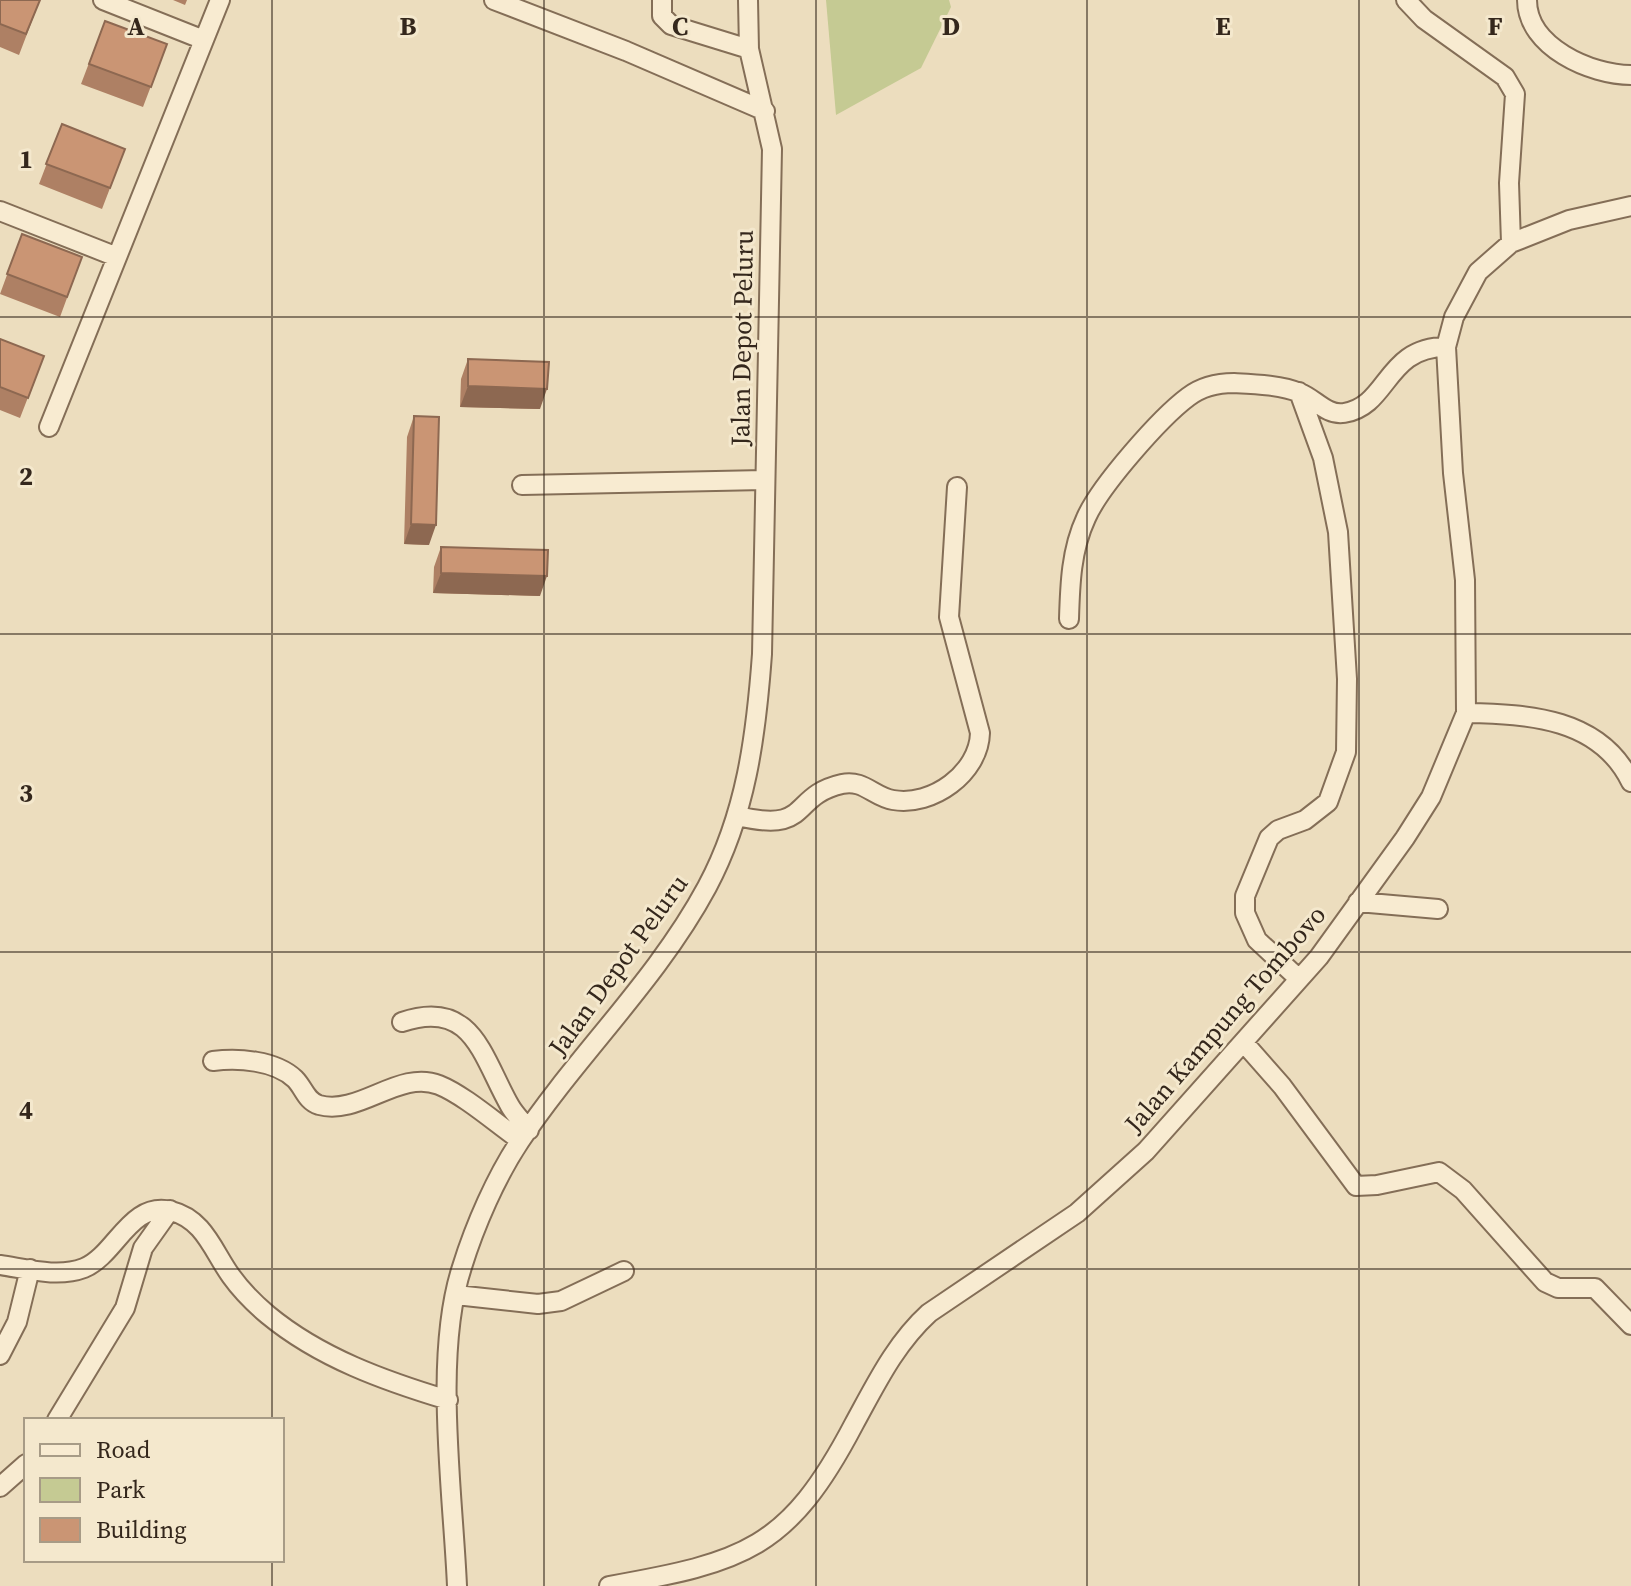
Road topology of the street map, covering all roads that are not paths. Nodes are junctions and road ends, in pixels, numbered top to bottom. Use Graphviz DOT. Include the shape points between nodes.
graph roads {
  1 [pos="103,0"];
  2 [pos="220,0"];
  3 [pos="494,0"];
  4 [pos="662,0"];
  5 [pos="748,0"];
  6 [pos="1406,0"];
  7 [pos="1527,0"];
  8 [pos="204,40"];
  9 [pos="749,49"];
  10 [pos="1631,75"];
  11 [pos="765,111"];
  12 [pos="1631,206"];
  13 [pos="0,211"];
  14 [pos="1511,243"];
  15 [pos="117,257"];
  16 [pos="1446,347"];
  17 [pos="1299,392"];
  18 [pos="49,427"];
  19 [pos="765,480"];
  20 [pos="522,485"];
  21 [pos="957,487"];
  22 [pos="1069,619"];
  23 [pos="1466,713"];
  24 [pos="1631,782"];
  25 [pos="738,816"];
  26 [pos="1358,902"];
  27 [pos="1438,909"];
  28 [pos="1299,979"];
  29 [pos="402,1022"];
  30 [pos="1245,1044"];
  31 [pos="213,1061"];
  32 [pos="525,1135"];
  33 [pos="170,1210"];
  34 [pos="0,1265"];
  35 [pos="30,1269"];
  36 [pos="624,1271"];
  37 [pos="456,1295"];
  38 [pos="1631,1325"];
  39 [pos="0,1355"];
  40 [pos="448,1400"];
  41 [pos="58,1418"];
  42 [pos="24,1466"];
  43 [pos="0,1487"];
  44 [pos="457,1586"];
  45 [pos="609,1586"];
  1 -- 8 [label="street"];
  2 -- 8 [label="street"];
  3 -- 11 [label="street"];
  4 -- 9 [label="street" via="662,16 671,25"];
  5 -- 9 [label="street, Jalan Depot Peluru"];
  6 -- 14 [label="street" via="1512,86"];
  7 -- 10 [label="street" via="1536,28 1562,53 1611,75"];
  8 -- 15 [label="street"];
  9 -- 11 [label="street, Jalan Depot Peluru"];
  11 -- 19 [label="street, Jalan Depot Peluru" via="772,149"];
  12 -- 14 [label="street, Jalan Kampung Tombovo" via="1569,220"];
  13 -- 15 [label="street"];
  14 -- 16 [label="street, Jalan Kampung Tombovo" via="1478,272 1466,291"];
  15 -- 18 [label="street"];
  16 -- 17 [label="street" via="1412,353 1353,411 1337,413"];
  16 -- 23 [label="street, Jalan Kampung Tombovo" via="1465,580"];
  17 -- 22 [label="street" via="1223,384 1188,397 1086,517 1071,573"];
  17 -- 28 [label="street" via="1323,458 1338,532 1346,752 1328,802 1269,838 1245,904 1257,940"];
  19 -- 20 [label="street"];
  19 -- 25 [label="street, Jalan Depot Peluru" via="756,735"];
  21 -- 25 [label="street" via="949,617 980,733 979,750 969,767 927,797 909,801 891,800 851,783 828,788 782,821"];
  23 -- 24 [label="street" via="1523,715 1572,726 1622,763"];
  23 -- 26 [label="street, Jalan Kampung Tombovo" via="1431,797"];
  25 -- 32 [label="street, Jalan Depot Peluru" via="707,887 671,944"];
  26 -- 27 [label="street"];
  26 -- 28 [label="street, Jalan Kampung Tombovo"];
  28 -- 30 [label="street, Jalan Kampung Tombovo"];
  29 -- 32 [label="street" via="444,1016 466,1030 494,1070"];
  30 -- 38 [label="street" via="1356,1186 1439,1172 1463,1190 1551,1286 1595,1288"];
  30 -- 45 [label="street, Jalan Kampung Tombovo" via="1100,1196 910,1331 884,1367 829,1469 793,1519 733,1558"];
  31 -- 32 [label="street" via="255,1062 287,1074 309,1101 326,1106 366,1099 411,1082 439,1085"];
  32 -- 37 [label="street, Jalan Depot Peluru" via="461,1268"];
  33 -- 35 [label="street" via="151,1210 131,1223 99,1260 83,1268 60,1273"];
  33 -- 40 [label="street" via="201,1227 236,1284 284,1327 319,1350 389,1382"];
  33 -- 41 [label="street" via="143,1248 125,1308"];
  34 -- 35 [label="street"];
  35 -- 39 [label="street" via="17,1322"];
  36 -- 37 [label="street" via="561,1301 538,1304"];
  37 -- 40 [label="street, Jalan Depot Peluru"];
  40 -- 44 [label="street, Jalan Depot Peluru"];
  42 -- 43 [label="street"];
}
